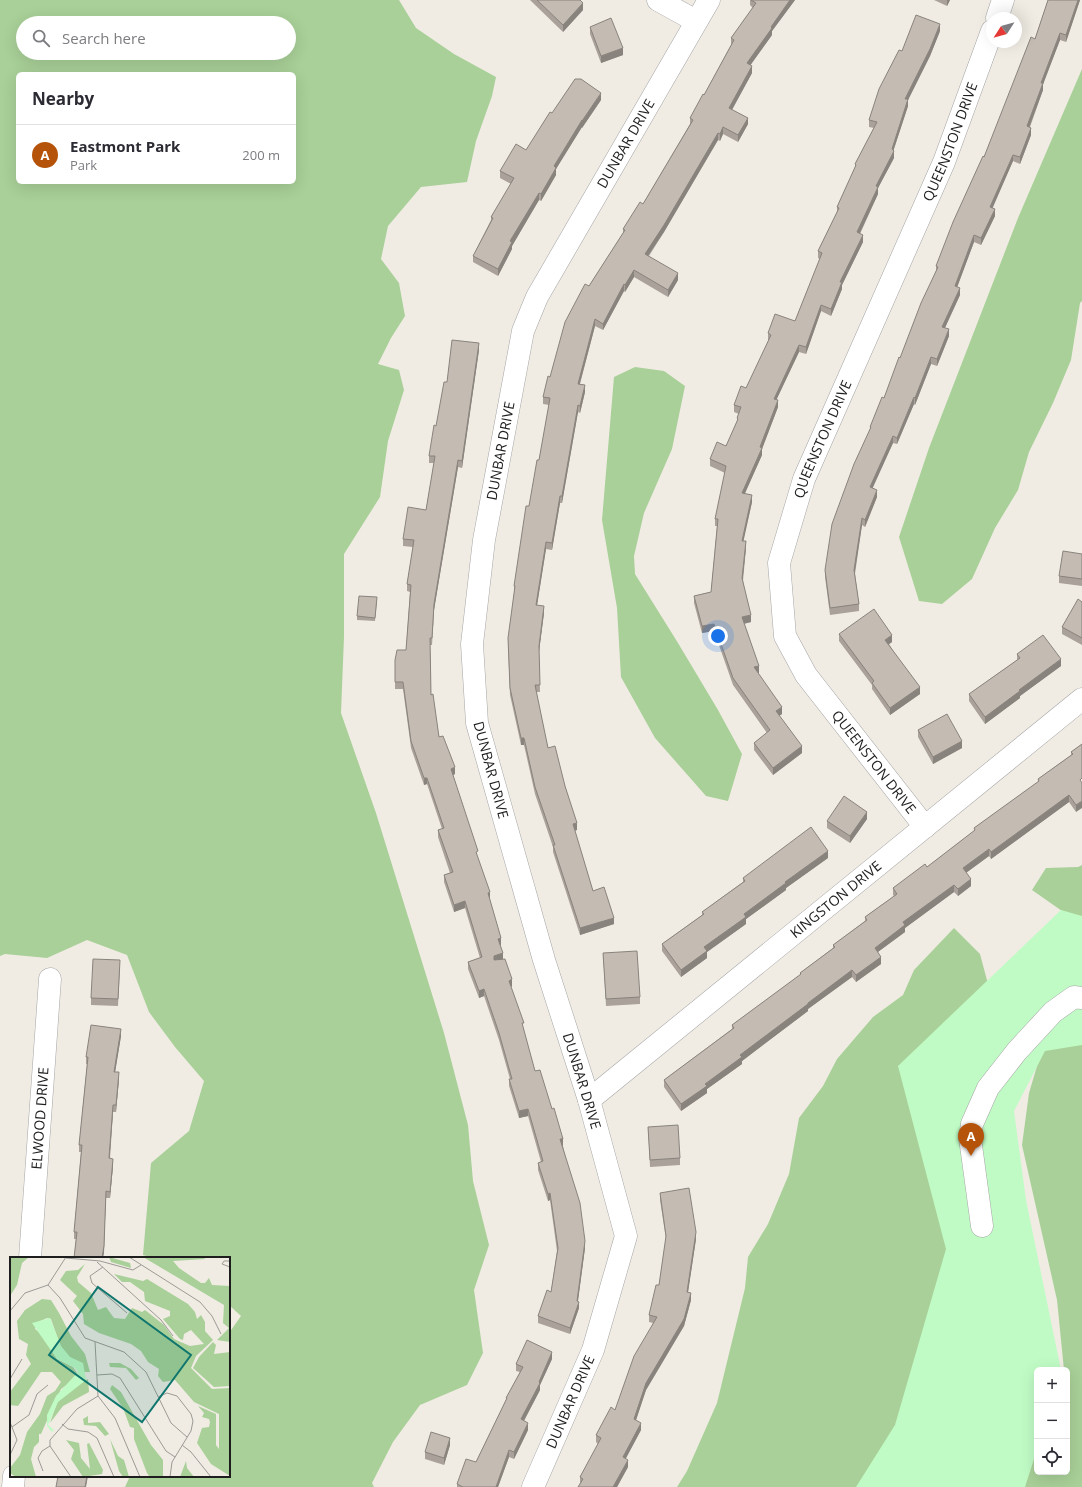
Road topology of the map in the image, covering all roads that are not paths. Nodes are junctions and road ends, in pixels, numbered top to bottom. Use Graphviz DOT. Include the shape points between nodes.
graph roads {
  1 [pos="658,0"];
  2 [pos="709,0"];
  3 [pos="1003,0"];
  4 [pos="999,12"];
  5 [pos="696,21"];
  6 [pos="986,47"];
  7 [pos="1082,699"];
  8 [pos="925,827"];
  9 [pos="50,979"];
  10 [pos="1082,998"];
  11 [pos="589,1100"];
  12 [pos="982,1226"];
  13 [pos="30,1257"];
  14 [pos="14,1477"];
  15 [pos="13,1487"];
  16 [pos="533,1487"];
  1 -- 5 [label="street"];
  2 -- 5 [label="street, DUNBAR DRIVE"];
  3 -- 4 [label="street"];
  5 -- 11 [label="street, DUNBAR DRIVE" via="536,297 523,331 484,540 472,644 477,723 544,960"];
  6 -- 8 [label="street, QUEENSTON DRIVE" via="944,162 804,479 779,563 785,636 788,643 806,675"];
  7 -- 8 [label="street, KINGSTON DRIVE"];
  8 -- 11 [label="street, KINGSTON DRIVE"];
  9 -- 13 [label="street, ELWOOD DRIVE"];
  10 -- 12 [label="street" via="1074,997 1053,1012 1017,1051 988,1088 972,1124 970,1138"];
  11 -- 16 [label="street, DUNBAR DRIVE" via="626,1236 593,1350"];
  14 -- 15 [label="street"];
}
